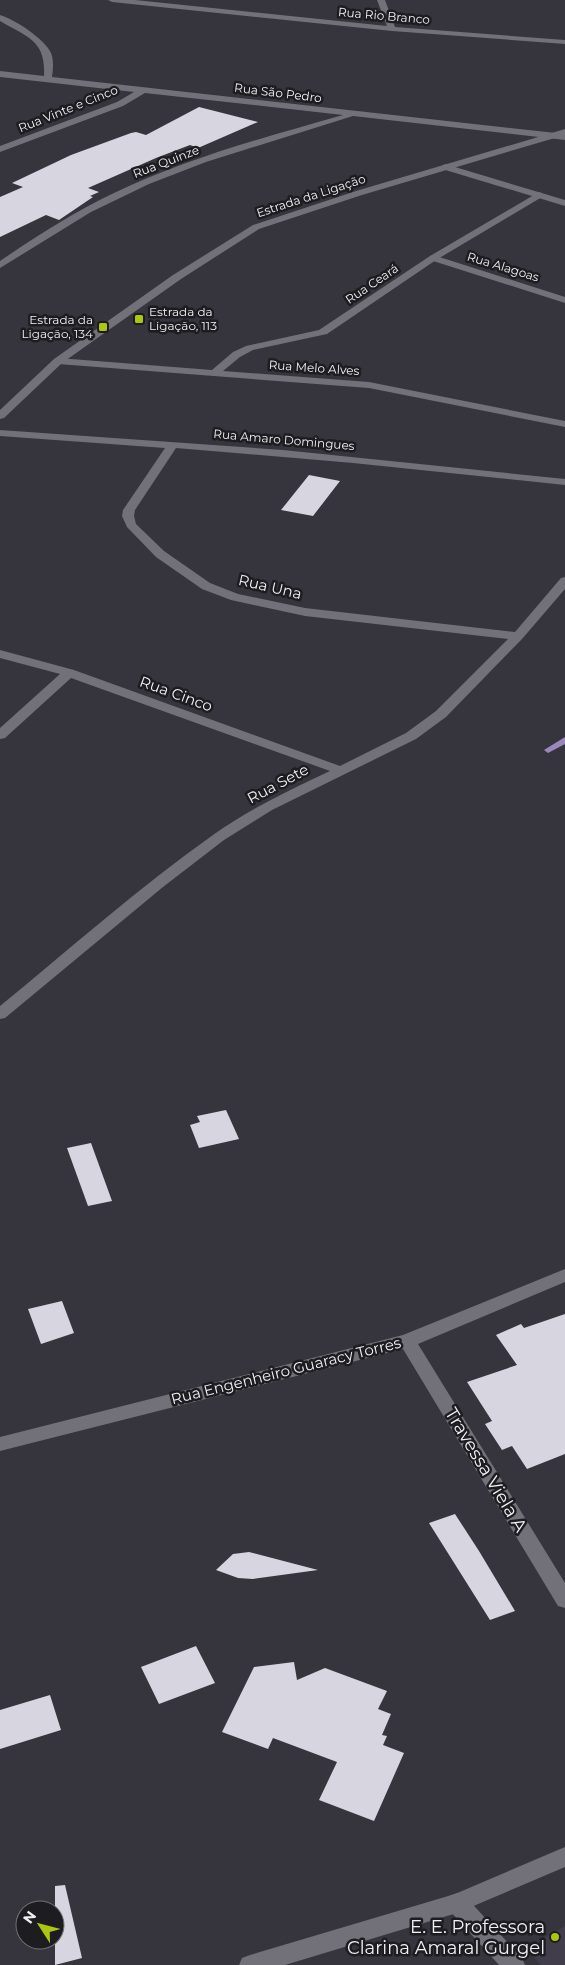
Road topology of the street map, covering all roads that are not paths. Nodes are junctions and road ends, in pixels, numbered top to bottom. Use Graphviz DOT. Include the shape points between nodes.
graph roads {
  1 [pos="112,0"];
  2 [pos="381,0"];
  3 [pos="0,17"];
  4 [pos="392,29"];
  5 [pos="565,42"];
  6 [pos="0,74"];
  7 [pos="48,80"];
  8 [pos="143,90"];
  9 [pos="356,114"];
  10 [pos="565,132"];
  11 [pos="554,136"];
  12 [pos="565,137"];
  13 [pos="0,149"];
  14 [pos="446,167"];
  15 [pos="539,195"];
  16 [pos="565,203"];
  17 [pos="433,258"];
  18 [pos="0,265"];
  19 [pos="565,300"];
  20 [pos="58,361"];
  21 [pos="213,374"];
  22 [pos="0,416"];
  23 [pos="565,424"];
  24 [pos="0,433"];
  25 [pos="173,444"];
  26 [pos="565,482"];
  27 [pos="565,581"];
  28 [pos="518,636"];
  29 [pos="0,654"];
  30 [pos="69,673"];
  31 [pos="0,735"];
  32 [pos="340,770"];
  33 [pos="0,1014"];
  34 [pos="565,1275"];
  35 [pos="407,1341"];
  36 [pos="0,1444"];
  37 [pos="565,1600"];
  38 [pos="565,1857"];
  39 [pos="457,1903"];
  40 [pos="250,1965"];
  41 [pos="514,1965"];
  1 -- 4 [label="street, Rua Rio Branco"];
  2 -- 4 [label="street"];
  3 -- 7 [label="street" via="46,50"];
  4 -- 5 [label="street, Rua Rio Branco"];
  6 -- 7 [label="street, Rua São Pedro"];
  7 -- 8 [label="street, Rua São Pedro"];
  8 -- 9 [label="street, Rua São Pedro"];
  8 -- 13 [label="street, Rua Vinte e Cinco" via="120,104"];
  9 -- 11 [label="street, Rua São Pedro"];
  9 -- 18 [label="street, Rua Quinze" via="163,175 60,226"];
  10 -- 11 [label="street, Estrada da Ligação"];
  11 -- 12 [label="street, Rua São Pedro"];
  11 -- 14 [label="street, Estrada da Ligação"];
  14 -- 15 [label="street"];
  14 -- 20 [label="street, Estrada da Ligação" via="256,227 177,276"];
  15 -- 16 [label="street"];
  15 -- 17 [label="street, Rua Ceará"];
  17 -- 19 [label="street, Rua Alagoas"];
  17 -- 21 [label="street, Rua Ceará" via="323,332 241,352"];
  20 -- 21 [label="street, Rua Melo Alves"];
  20 -- 22 [label="street, Estrada da Ligação"];
  21 -- 23 [label="street, Rua Melo Alves" via="369,385"];
  24 -- 25 [label="street, Rua Amaro Domingues"];
  25 -- 26 [label="street, Rua Amaro Domingues"];
  25 -- 28 [label="street, Rua Una" via="128,516 131,525 160,554 206,586 235,597 305,612"];
  27 -- 28 [label="street, Rua Sete"];
  28 -- 32 [label="street, Rua Sete" via="441,714 410,736"];
  29 -- 30 [label="street, Rua Cinco"];
  30 -- 31 [label="street"];
  30 -- 32 [label="street, Rua Cinco"];
  32 -- 33 [label="street, Rua Sete" via="268,807 219,837"];
  34 -- 35 [label="street, Rua Engenheiro Guaracy Torres"];
  35 -- 36 [label="street, Rua Engenheiro Guaracy Torres"];
  35 -- 37 [label="street, Travessa Viela A"];
  38 -- 39 [label="street"];
  39 -- 40 [label="street"];
  39 -- 41 [label="street"];
}
